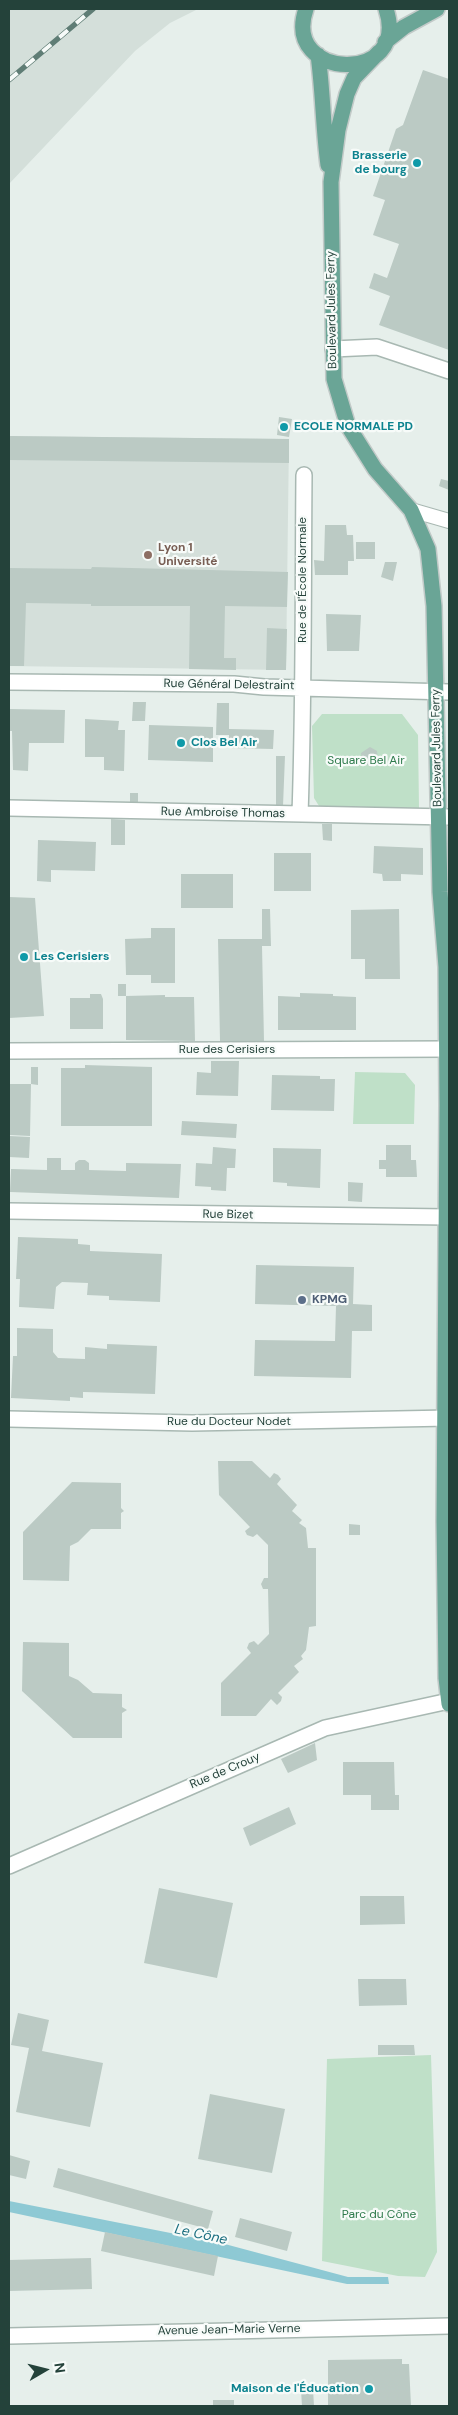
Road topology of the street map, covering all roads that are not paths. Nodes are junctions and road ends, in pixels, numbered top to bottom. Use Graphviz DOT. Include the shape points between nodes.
graph roads {
  1 [pos="306,9"];
  2 [pos="386,9"];
  3 [pos="437,9"];
  4 [pos="382,47"];
  5 [pos="318,55"];
  6 [pos="331,182"];
  7 [pos="333,349"];
  8 [pos="449,371"];
  9 [pos="304,474"];
  10 [pos="411,510"];
  11 [pos="449,521"];
  12 [pos="9,682"];
  13 [pos="304,686"];
  14 [pos="443,691"];
  15 [pos="9,808"];
  16 [pos="300,814"];
  17 [pos="443,817"];
  18 [pos="446,1049"];
  19 [pos="9,1051"];
  20 [pos="448,1104"];
  21 [pos="9,1211"];
  22 [pos="448,1217"];
  23 [pos="448,1418"];
  24 [pos="9,1419"];
  25 [pos="449,1702"];
  26 [pos="9,1866"];
  27 [pos="449,2326"];
  28 [pos="9,2336"];
  1 -- 5 [label="main road" via="304,29"];
  2 -- 4 [label="main road" via="389,30"];
  3 -- 4 [label="main road" via="404,27"];
  4 -- 5 [label="main road" via="370,59 349,66 338,65"];
  4 -- 6 [label="main road, Boulevard Jules Ferry" via="354,78 347,94"];
  5 -- 6 [label="main road, Boulevard Jules Ferry" via="323,129"];
  6 -- 7 [label="main road, Boulevard Jules Ferry"];
  7 -- 8 [label="street" via="377,347"];
  7 -- 10 [label="main road, Boulevard Jules Ferry" via="334,379 348,426 375,469"];
  9 -- 13 [label="street, Rue de l'École Normale"];
  10 -- 11 [label="street"];
  10 -- 14 [label="main road, Boulevard Jules Ferry" via="428,549"];
  12 -- 13 [label="street, Rue Général Delestraint"];
  13 -- 14 [label="street, Rue Général Delestraint"];
  13 -- 16 [label="street"];
  14 -- 17 [label="main road, Boulevard Jules Ferry"];
  15 -- 16 [label="street, Rue Ambroise Thomas"];
  16 -- 17 [label="street, Rue Ambroise Thomas"];
  17 -- 18 [label="main road, Boulevard Jules Ferry" via="440,892 446,967"];
  18 -- 19 [label="street, Rue des Cerisiers"];
  18 -- 20 [label="main road, Boulevard Jules Ferry"];
  20 -- 22 [label="main road, Boulevard Jules Ferry"];
  21 -- 22 [label="street, Rue Bizet"];
  22 -- 23 [label="main road, Boulevard Jules Ferry"];
  23 -- 24 [label="street, Rue du Docteur Nodet" via="202,1423"];
  23 -- 25 [label="main road, Boulevard Jules Ferry" via="444,1521"];
  25 -- 26 [label="street, Rue de Crouy" via="325,1728"];
  27 -- 28 [label="street, Avenue Jean-Marie Verne"];
}
